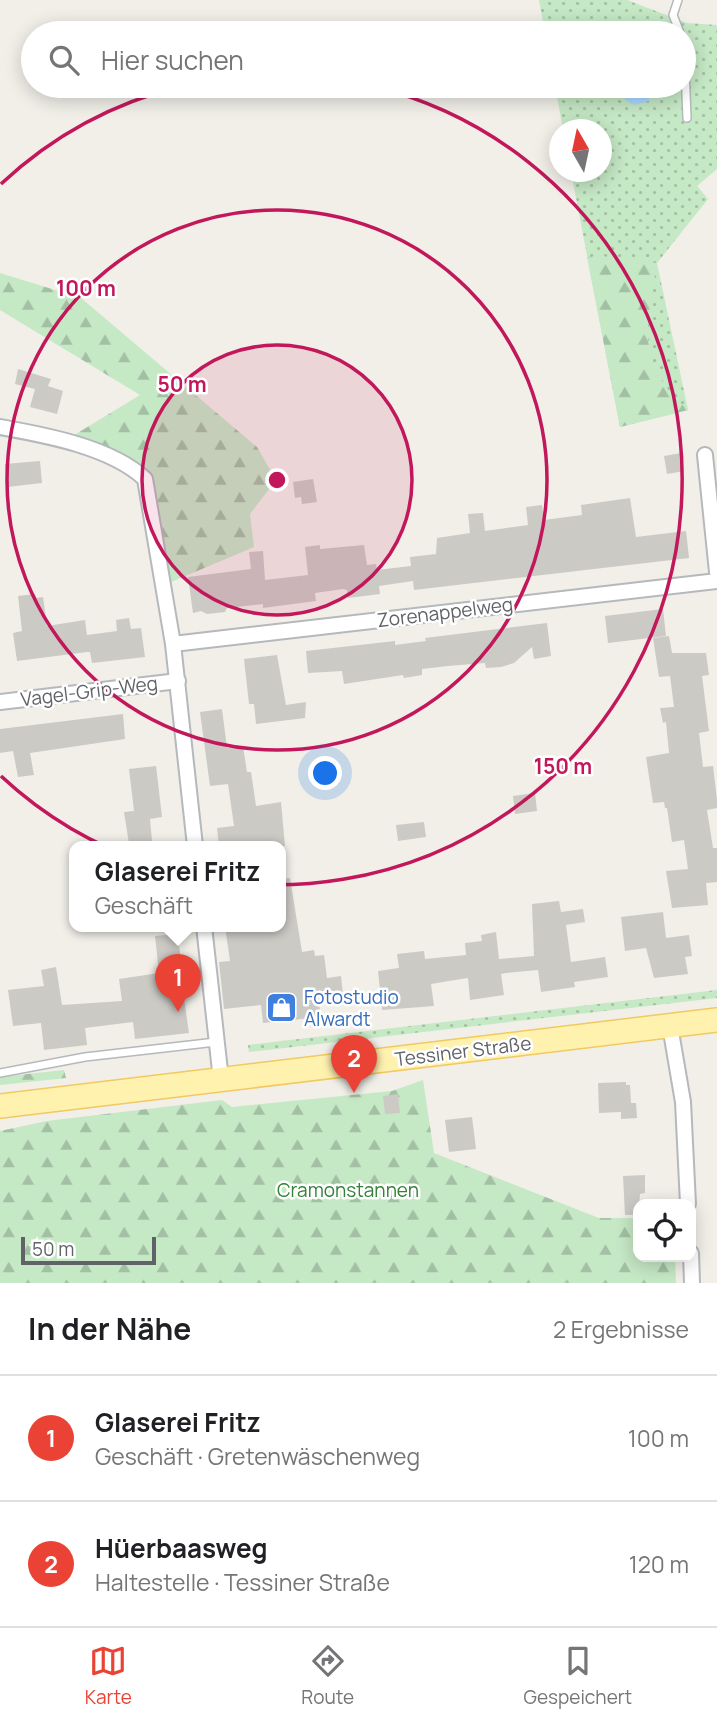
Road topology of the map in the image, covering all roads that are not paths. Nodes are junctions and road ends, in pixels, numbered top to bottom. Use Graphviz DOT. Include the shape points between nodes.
graph roads {
  1 [pos="678,0"];
  2 [pos="675,21"];
  3 [pos="686,98"];
  4 [pos="687,118"];
  5 [pos="0,427"];
  6 [pos="705,455"];
  7 [pos="717,572"];
  8 [pos="717,581"];
  9 [pos="173,643"];
  10 [pos="178,681"];
  11 [pos="0,702"];
  12 [pos="194,841"];
  13 [pos="205,932"];
  14 [pos="717,1020"];
  15 [pos="670,1026"];
  16 [pos="216,1042"];
  17 [pos="0,1073"];
  18 [pos="221,1080"];
  19 [pos="0,1106"];
  20 [pos="688,1199"];
  21 [pos="691,1262"];
  22 [pos="692,1283"];
  1 -- 2 [label="lane"];
  3 -- 4 [label="lane"];
  5 -- 9 [label="street" via="77,444 134,468 145,479"];
  6 -- 7 [label="street"];
  8 -- 9 [label="street, Zorenappelweg"];
  9 -- 10 [label="street"];
  10 -- 11 [label="street, Vagel-Grip-Weg"];
  10 -- 12 [label="street"];
  13 -- 16 [label="street"];
  14 -- 15 [label="main road, Tessiner Straße"];
  15 -- 18 [label="main road, Tessiner Straße"];
  15 -- 20 [label="street" via="683,1102"];
  16 -- 17 [label="lane" via="85,1057"];
  16 -- 18 [label="street"];
  18 -- 19 [label="main road, Tessiner Straße"];
  21 -- 22 [label="street"];
}
